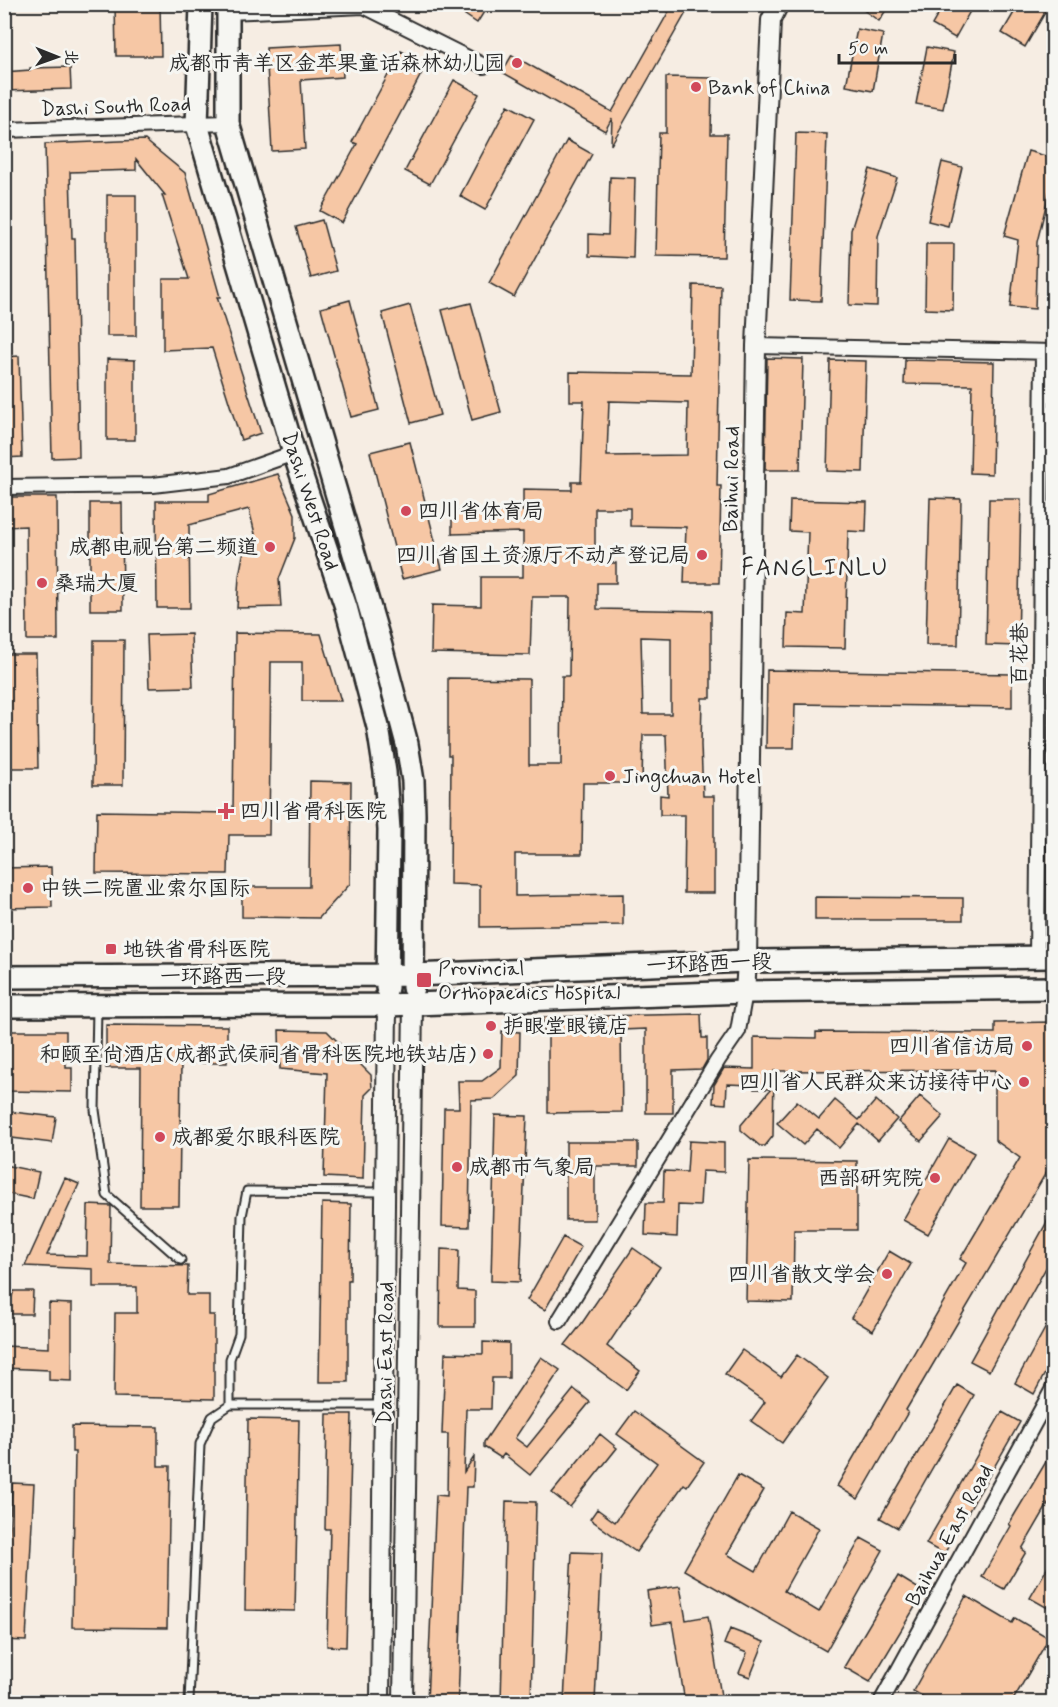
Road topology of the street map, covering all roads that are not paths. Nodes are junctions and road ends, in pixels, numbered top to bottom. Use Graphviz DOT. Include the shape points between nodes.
graph roads {
  1 [pos="201,4"];
  2 [pos="779,4"];
  3 [pos="228,8"];
  4 [pos="484,66"];
  5 [pos="228,123"];
  6 [pos="198,125"];
  7 [pos="4,130"];
  8 [pos="756,346"];
  9 [pos="1048,352"];
  10 [pos="294,453"];
  11 [pos="4,487"];
  12 [pos="1045,957"];
  13 [pos="747,961"];
  14 [pos="387,975"];
  15 [pos="414,975"];
  16 [pos="4,977"];
  17 [pos="1053,988"];
  18 [pos="745,992"];
  19 [pos="413,1004"];
  20 [pos="387,1005"];
  21 [pos="4,1006"];
  22 [pos="97,1006"];
  23 [pos="385,1192"];
  24 [pos="181,1260"];
  25 [pos="560,1321"];
  26 [pos="1053,1387"];
  27 [pos="384,1405"];
  28 [pos="230,1406"];
  29 [pos="189,1702"];
  30 [pos="380,1702"];
  31 [pos="403,1702"];
  32 [pos="881,1702"];
  1 -- 6 [label="main road, Dashi West Road"];
  2 -- 8 [label="main road, Baihui Road" via="771,20"];
  3 -- 4 [label="street" via="364,6"];
  3 -- 5 [label="main road, Dashi West Road"];
  5 -- 6 [label="street, Dashi South Road"];
  5 -- 15 [label="main road, Dashi West Road" via="401,714 413,781"];
  6 -- 7 [label="street, Dashi South Road"];
  6 -- 10 [label="main road, Dashi West Road"];
  8 -- 9 [label="street, 百花巷"];
  8 -- 13 [label="main road, Baihui Road"];
  9 -- 12 [label="street, 百花巷"];
  10 -- 11 [label="street" via="230,476 153,485"];
  10 -- 14 [label="main road, Dashi West Road" via="346,608 378,727 388,801"];
  12 -- 13 [label="main road, 一环路西一段"];
  13 -- 15 [label="main road, 一环路西一段"];
  13 -- 18 [label="main road, Baihui Road"];
  14 -- 15 [label="main road, 一环路西一段"];
  14 -- 16 [label="main road, 一环路西一段"];
  14 -- 20 [label="main road, Dashi West Road"];
  15 -- 19 [label="main road, Dashi West Road"];
  17 -- 18 [label="main road, 一环路西一段"];
  18 -- 19 [label="main road, 一环路西一段"];
  18 -- 25 [label="street" via="738,1031"];
  19 -- 20 [label="main road, 一环路西一段"];
  19 -- 31 [label="main road, Dashi East Road"];
  20 -- 22 [label="main road, 一环路西一段"];
  20 -- 23 [label="main road, Dashi East Road"];
  21 -- 22 [label="main road, 一环路西一段"];
  22 -- 24 [label="lane" via="95,1110 107,1195"];
  23 -- 27 [label="main road, Dashi East Road"];
  23 -- 28 [label="lane" via="247,1191 242,1216 239,1334 230,1359"];
  26 -- 32 [label="street, Baihua East Road"];
  27 -- 28 [label="lane"];
  27 -- 30 [label="main road, Dashi East Road"];
  28 -- 29 [label="lane" via="212,1417 200,1444"];
}
